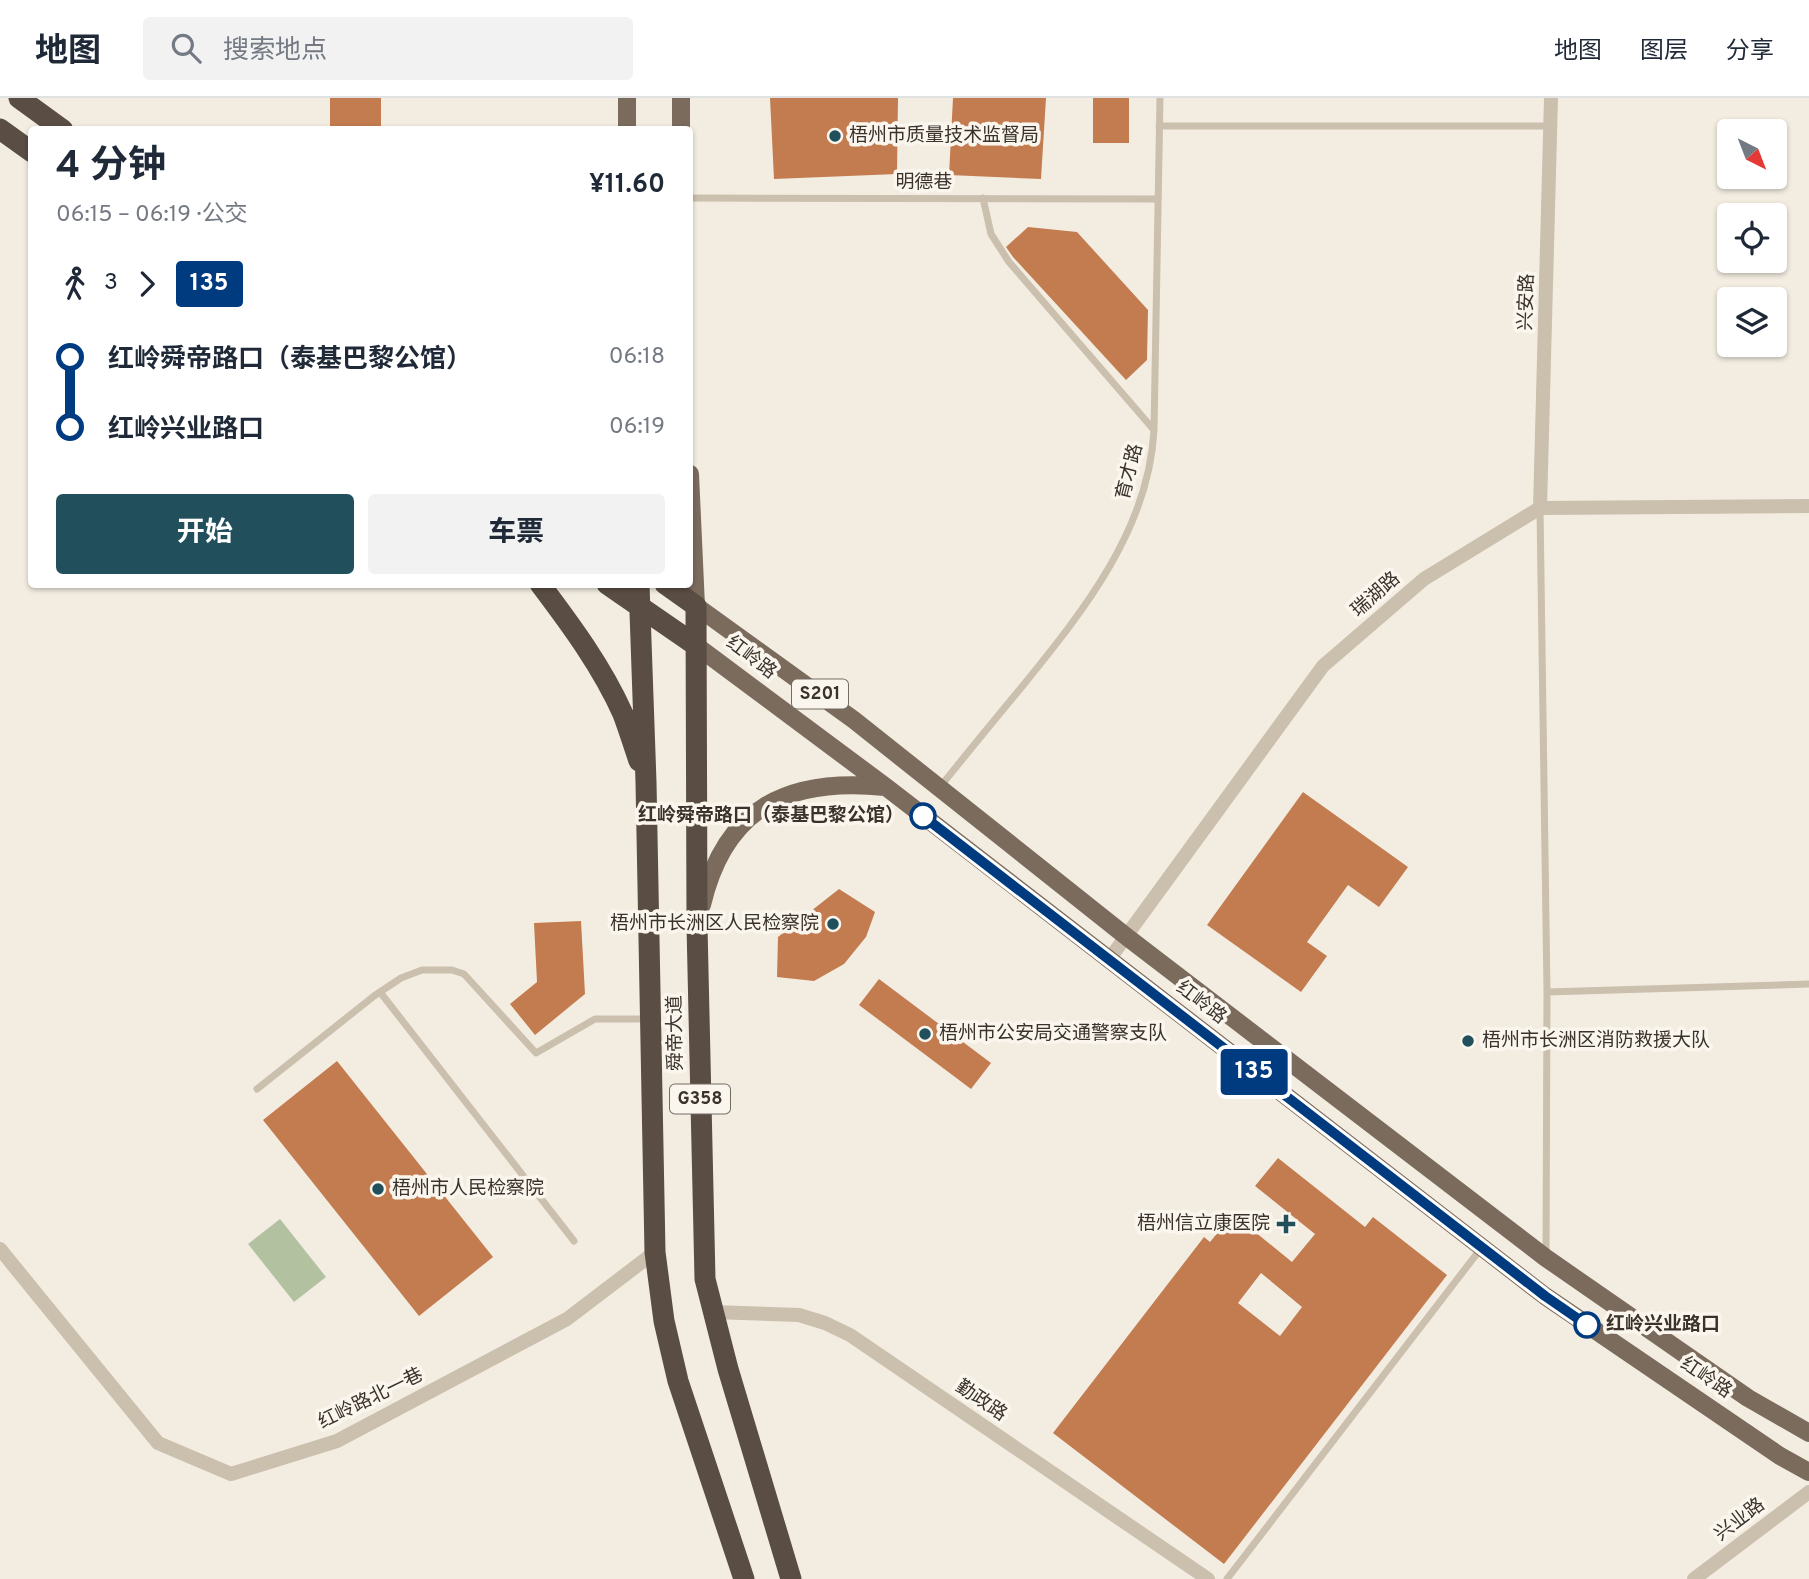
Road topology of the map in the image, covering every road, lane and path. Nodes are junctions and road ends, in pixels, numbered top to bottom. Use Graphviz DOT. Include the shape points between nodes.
graph roads {
  1 [pos="19,98"];
  2 [pos="627,98"];
  3 [pos="681,98"];
  4 [pos="1160,98"];
  5 [pos="1551,98"];
  6 [pos="58,126"];
  7 [pos="627,126"];
  8 [pos="681,126"];
  9 [pos="1159,126"];
  10 [pos="1550,126"];
  11 [pos="0,129"];
  12 [pos="28,149"];
  13 [pos="693,198"];
  14 [pos="983,198"];
  15 [pos="1158,199"];
  16 [pos="1154,430"];
  17 [pos="1809,506"];
  18 [pos="1540,508"];
  19 [pos="693,540"];
  20 [pos="543,588"];
  21 [pos="612,588"];
  22 [pos="639,588"];
  23 [pos="671,588"];
  24 [pos="696,606"];
  25 [pos="638,607"];
  26 [pos="695,644"];
  27 [pos="646,782"];
  28 [pos="886,787"];
  29 [pos="939,788"];
  30 [pos="697,926"];
  31 [pos="1127,937"];
  32 [pos="1108,961"];
  33 [pos="1809,984"];
  34 [pos="380,992"];
  35 [pos="1547,992"];
  36 [pos="650,1019"];
  37 [pos="257,1089"];
  38 [pos="574,1241"];
  39 [pos="1483,1247"];
  40 [pos="0,1249"];
  41 [pos="655,1252"];
  42 [pos="1546,1258"];
  43 [pos="712,1312"];
  44 [pos="1809,1433"];
  45 [pos="1809,1472"];
  46 [pos="1809,1492"];
  47 [pos="744,1579"];
  48 [pos="791,1579"];
  49 [pos="1208,1579"];
  50 [pos="1227,1579"];
  51 [pos="1694,1579"];
  1 -- 6 [label="highway"];
  2 -- 7 [label="main road"];
  3 -- 8 [label="main road"];
  4 -- 9 [label="lane, 育才路"];
  5 -- 10 [label="street, 兴安路"];
  9 -- 10 [label="lane"];
  9 -- 15 [label="lane, 育才路"];
  10 -- 18 [label="street, 兴安路"];
  11 -- 12 [label="highway"];
  13 -- 14 [label="lane, 明德巷"];
  14 -- 15 [label="lane, 明德巷"];
  14 -- 16 [label="lane" via="991,234 1009,262"];
  15 -- 16 [label="lane, 育才路"];
  16 -- 29 [label="lane, 育才路" via="1140,503 1079,617"];
  17 -- 18 [label="street"];
  18 -- 31 [label="street, 瑞湖路" via="1424,579 1323,666"];
  18 -- 35 [label="lane"];
  19 -- 24 [label="main road, 舜帝大道"];
  20 -- 27 [label="highway" via="594,660 622,713"];
  21 -- 25 [label="highway, 红岭路"];
  22 -- 25 [label="highway, G358"];
  23 -- 24 [label="highway, 红岭路"];
  24 -- 26 [label="highway, 舜帝大道 / G358"];
  24 -- 29 [label="main road, 红岭路 / S201"];
  25 -- 26 [label="highway, 红岭路"];
  25 -- 27 [label="highway, 舜帝大道 / G358"];
  26 -- 28 [label="main road, 红岭路 / S201"];
  26 -- 30 [label="highway, 舜帝大道 / G358"];
  27 -- 36 [label="highway, 舜帝大道 / G358"];
  28 -- 30 [label="main road" via="823,786 787,794 750,816 734,830 719,858"];
  28 -- 32 [label="main road, 红岭路 / S201"];
  29 -- 31 [label="main road, 红岭路 / S201"];
  30 -- 43 [label="highway, 舜帝大道 / G358" via="703,1248"];
  31 -- 32 [label="street, 瑞湖路"];
  31 -- 42 [label="main road, 红岭路 / S201"];
  32 -- 39 [label="main road, 红岭路 / S201"];
  33 -- 35 [label="lane"];
  34 -- 36 [label="lane" via="422,970 464,974 536,1053 596,1020"];
  34 -- 37 [label="lane"];
  34 -- 38 [label="lane"];
  35 -- 42 [label="lane"];
  36 -- 41 [label="highway, 舜帝大道 / G358"];
  39 -- 45 [label="main road, 红岭路 / S201" via="1545,1296"];
  39 -- 50 [label="lane"];
  40 -- 41 [label="street, 红岭路北一巷" via="158,1443 231,1474 337,1441 567,1319"];
  41 -- 47 [label="highway, 舜帝大道 / G358" via="678,1381"];
  42 -- 44 [label="main road, 红岭路 / S201" via="1748,1398"];
  43 -- 48 [label="highway, 舜帝大道 / G358"];
  43 -- 49 [label="street, 勤政路" via="799,1315 850,1335"];
  46 -- 51 [label="street, 兴业路"];
}
